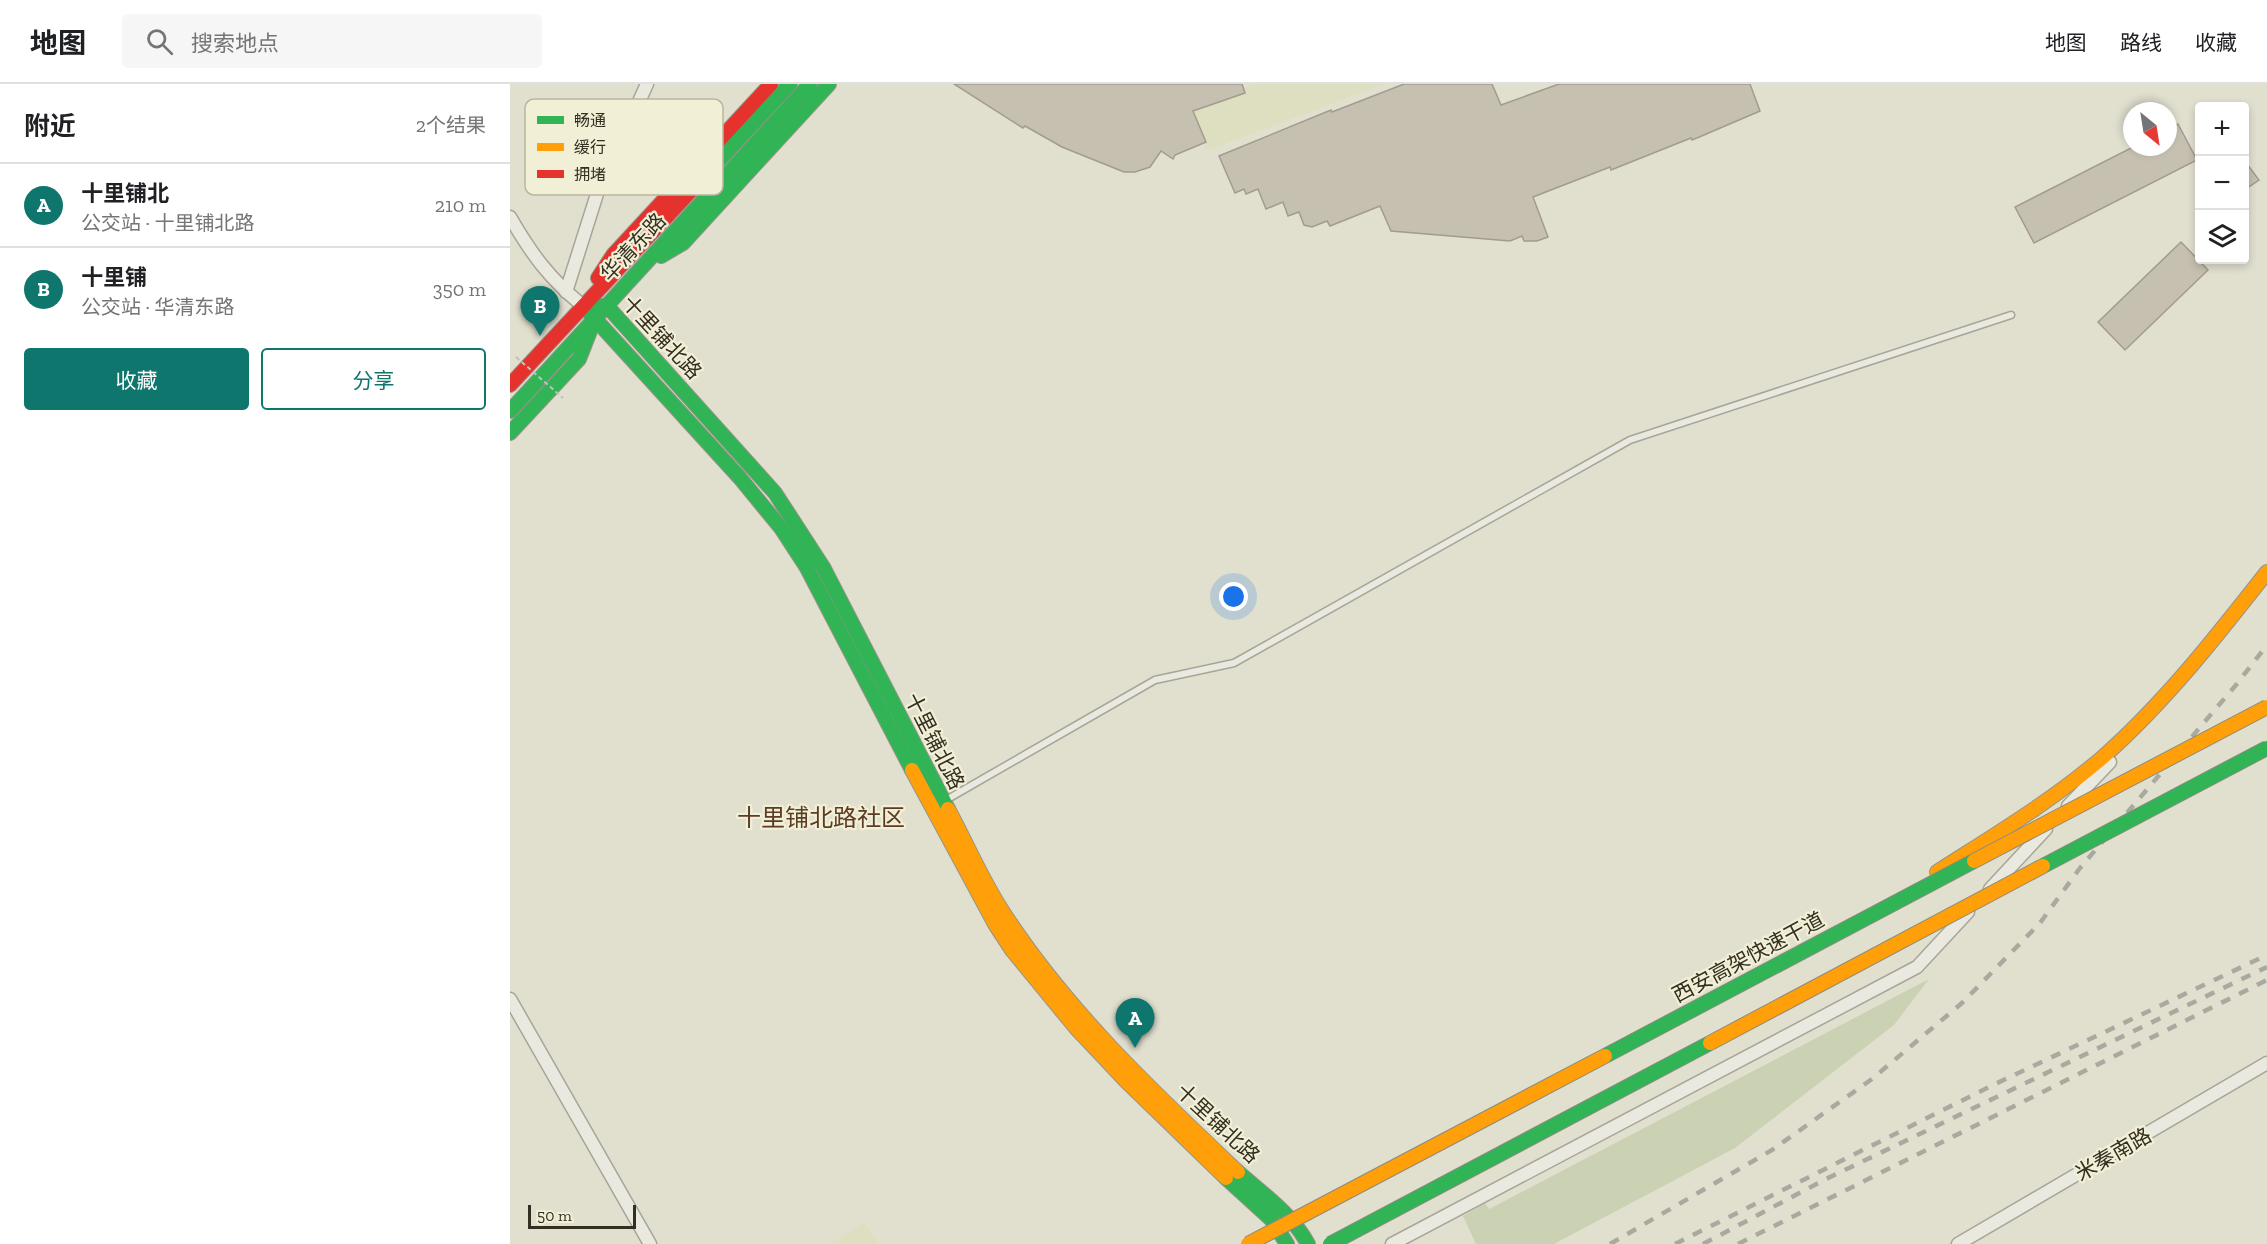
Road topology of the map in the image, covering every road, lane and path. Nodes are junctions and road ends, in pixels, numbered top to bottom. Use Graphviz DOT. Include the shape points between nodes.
graph roads {
  1 [pos="647,84"];
  2 [pos="771,84"];
  3 [pos="790,84"];
  4 [pos="810,84"];
  5 [pos="829,84"];
  6 [pos="640,99"];
  7 [pos="723,136"];
  8 [pos="723,156"];
  9 [pos="723,180"];
  10 [pos="597,195"];
  11 [pos="668,195"];
  12 [pos="686,195"];
  13 [pos="709,195"];
  14 [pos="510,217"];
  15 [pos="644,267"];
  16 [pos="566,292"];
  17 [pos="583,306"];
  18 [pos="607,306"];
  19 [pos="2011,315"];
  20 [pos="596,318"];
  21 [pos="516,357"];
  22 [pos="510,385"];
  23 [pos="563,398"];
  24 [pos="510,411"];
  25 [pos="510,433"];
  26 [pos="2267,572"];
  27 [pos="2267,707"];
  28 [pos="2267,748"];
  29 [pos="2267,757"];
  30 [pos="2111,760"];
  31 [pos="937,805"];
  32 [pos="2151,811"];
  33 [pos="1845,930"];
  34 [pos="510,999"];
  35 [pos="2267,1063"];
  36 [pos="650,1244"];
  37 [pos="1248,1244"];
  38 [pos="1287,1244"];
  39 [pos="1308,1244"];
  40 [pos="1330,1244"];
  41 [pos="1392,1244"];
  42 [pos="1958,1244"];
  1 -- 6 [label="street"];
  2 -- 7 [label="main road"];
  3 -- 8 [label="main road, 华清东路"];
  4 -- 9 [label="main road, 华清东路"];
  5 -- 15 [label="main road" via="682,243"];
  10 -- 16 [label="street"];
  11 -- 17 [label="main road" via="613,255"];
  12 -- 17 [label="main road, 华清东路"];
  13 -- 15 [label="main road, 华清东路"];
  14 -- 16 [label="street" via="542,268"];
  15 -- 18 [label="main road, 华清东路"];
  16 -- 17 [label="street"];
  17 -- 18 [label="main road, 十里铺北路"];
  17 -- 20 [label="main road, 十里铺北路"];
  17 -- 22 [label="main road, 华清东路"];
  18 -- 20 [label="main road, 华清东路"];
  18 -- 31 [label="main road, 十里铺北路" via="750,464 795,520 823,567"];
  19 -- 31 [label="lane" via="1630,440 1234,663 1155,680"];
  20 -- 24 [label="main road, 华清东路"];
  20 -- 25 [label="main road" via="579,358"];
  20 -- 31 [label="main road, 十里铺北路" via="782,528"];
  21 -- 23 [label="path, bridge"];
  26 -- 33 [label="main road, bridge" via="2171,688 2125,736 2075,779 2014,823"];
  27 -- 33 [label="main road, 西安高架快速干道, bridge"];
  28 -- 32 [label="main road, bridge"];
  29 -- 32 [label="main road, bridge"];
  30 -- 41 [label="street" via="1917,967"];
  31 -- 38 [label="main road, 十里铺北路" via="995,924 1022,963 1076,1028 1270,1219"];
  31 -- 39 [label="main road, 十里铺北路" via="1000,908 1055,982 1164,1101 1284,1211"];
  32 -- 40 [label="main road, bridge"];
  33 -- 37 [label="main road, 西安高架快速干道, bridge"];
  34 -- 36 [label="street"];
  35 -- 42 [label="street, 米秦南路"];
}
